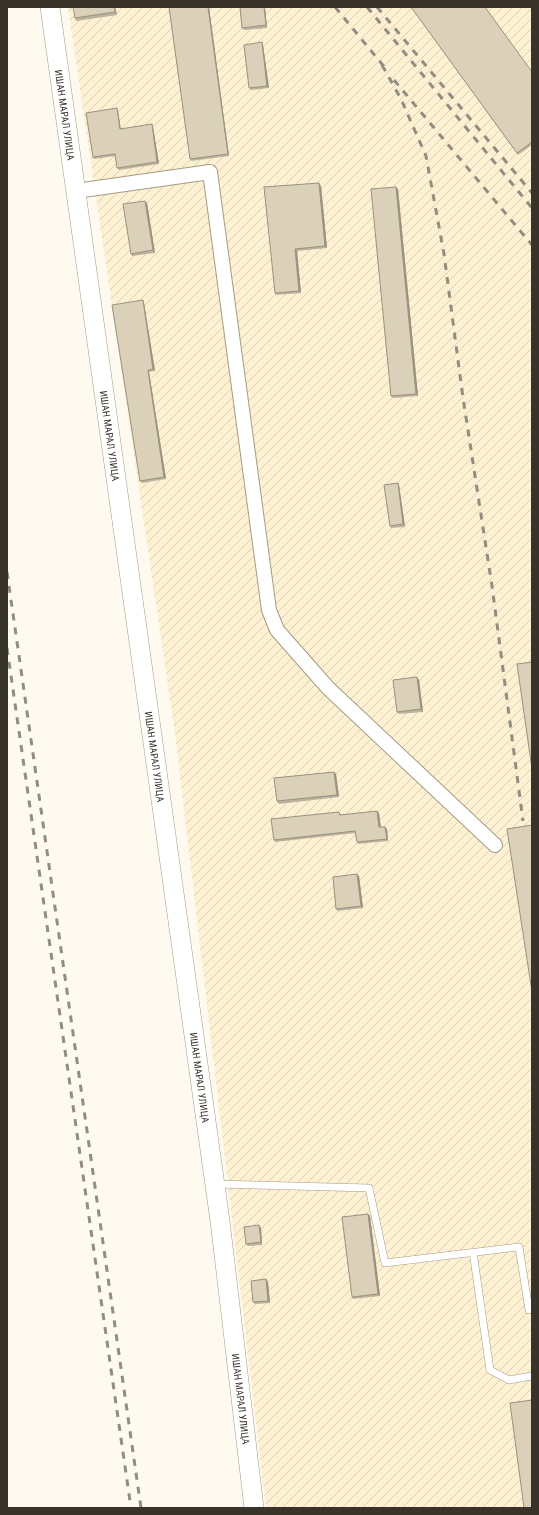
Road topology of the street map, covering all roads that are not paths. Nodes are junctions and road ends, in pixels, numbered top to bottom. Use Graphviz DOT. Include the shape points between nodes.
graph roads {
  1 [pos="50,7"];
  2 [pos="76,191"];
  3 [pos="495,845"];
  4 [pos="215,1184"];
  5 [pos="473,1252"];
  6 [pos="529,1310"];
  7 [pos="532,1376"];
  8 [pos="254,1508"];
  1 -- 2 [label="main road, ИШАН МАРАЛ УЛИЦА"];
  2 -- 3 [label="street" via="210,172 269,610 277,630 328,688"];
  2 -- 4 [label="main road, ИШАН МАРАЛ УЛИЦА"];
  4 -- 5 [label="lane" via="368,1188 385,1263"];
  4 -- 8 [label="main road, ИШАН МАРАЛ УЛИЦА"];
  5 -- 6 [label="lane" via="519,1247"];
  5 -- 7 [label="lane" via="490,1370 508,1380"];
}
